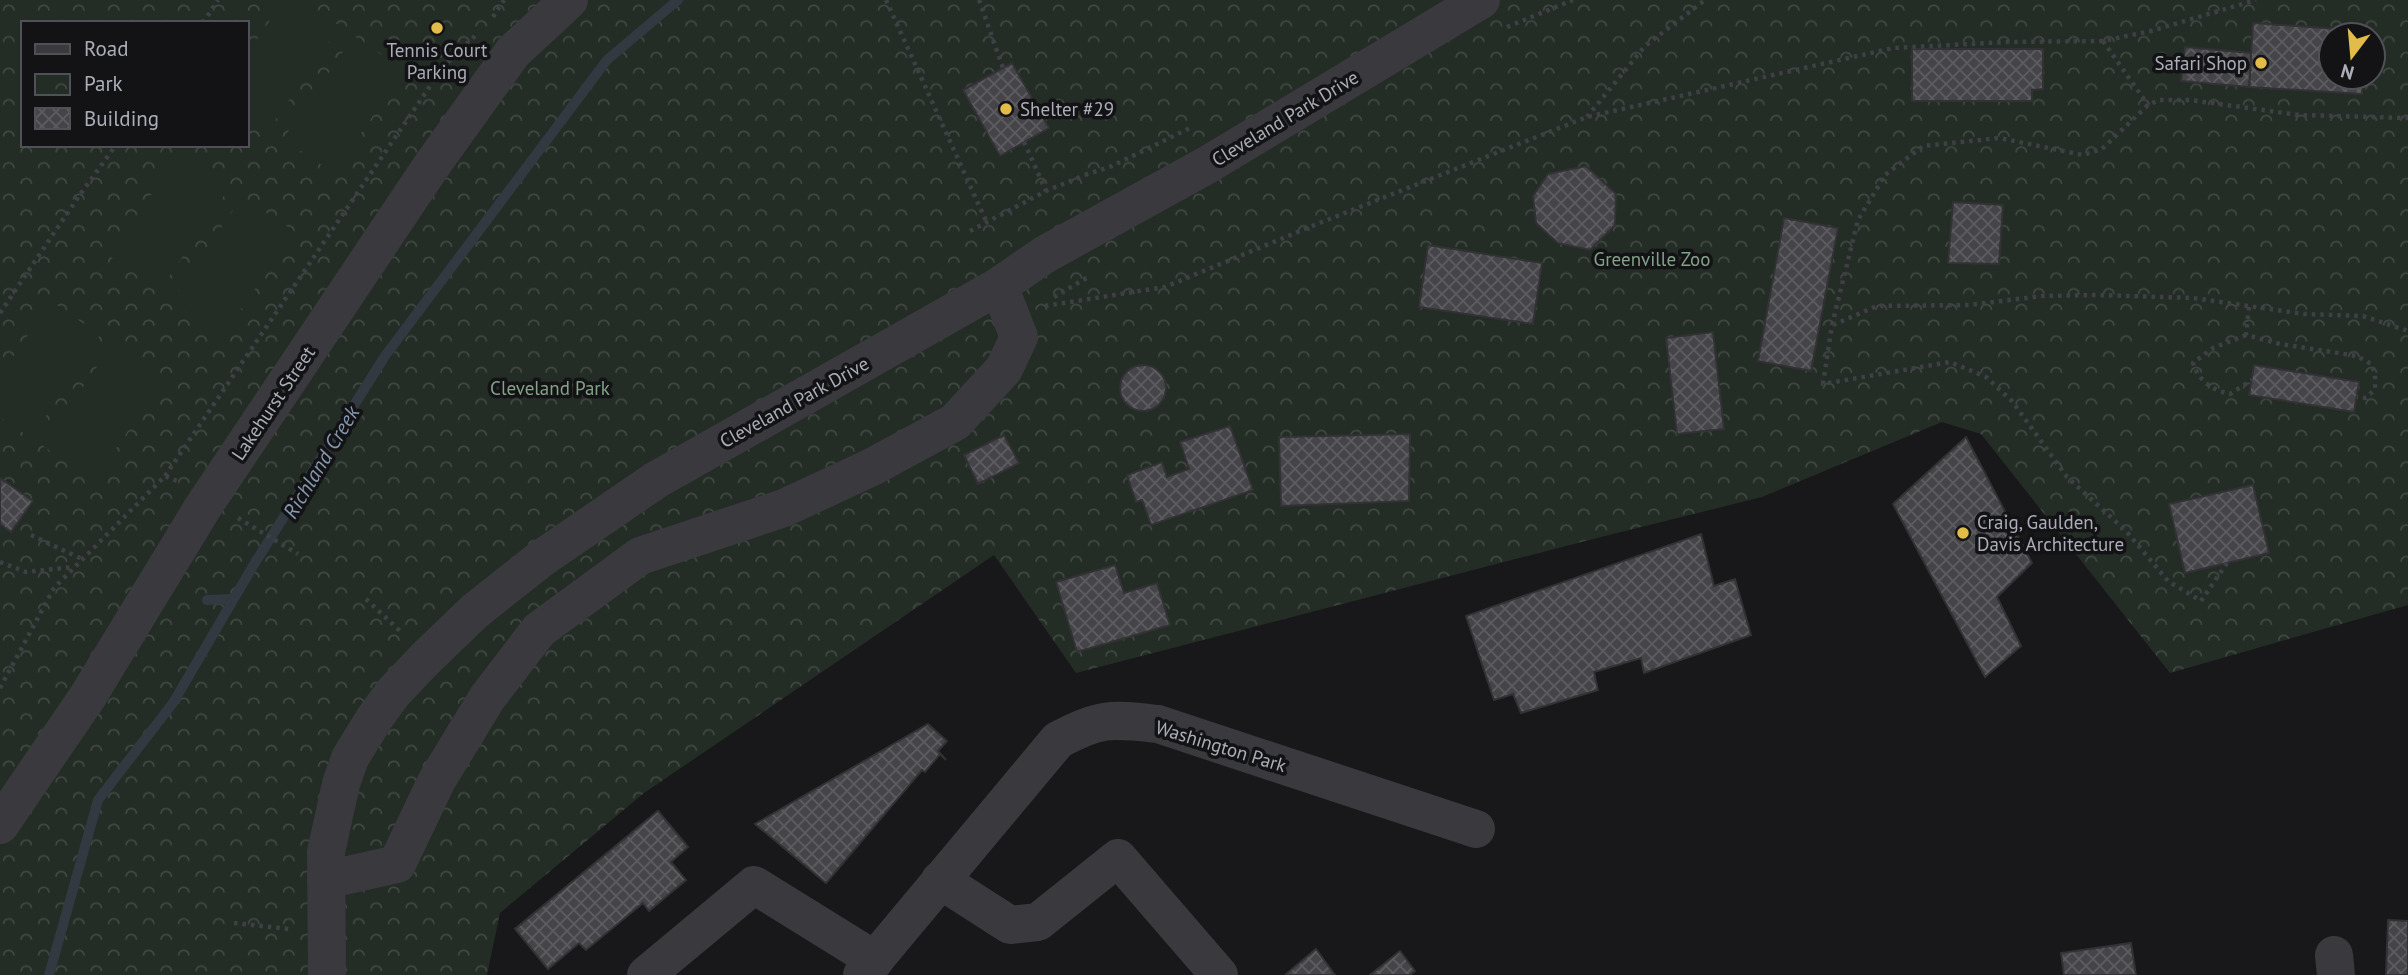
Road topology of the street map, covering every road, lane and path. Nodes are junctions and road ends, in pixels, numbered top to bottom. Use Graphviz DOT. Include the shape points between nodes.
graph roads {
  1 [pos="218,0"];
  2 [pos="504,0"];
  3 [pos="569,0"];
  4 [pos="886,0"];
  5 [pos="979,0"];
  6 [pos="1481,0"];
  7 [pos="1705,0"];
  8 [pos="2256,0"];
  9 [pos="491,20"];
  10 [pos="204,21"];
  11 [pos="484,28"];
  12 [pos="2102,41"];
  13 [pos="1003,68"];
  14 [pos="2148,104"];
  15 [pos="1587,117"];
  16 [pos="2408,118"];
  17 [pos="1202,122"];
  18 [pos="1024,142"];
  19 [pos="115,147"];
  20 [pos="1046,191"];
  21 [pos="987,222"];
  22 [pos="970,230"];
  23 [pos="999,285"];
  24 [pos="1034,307"];
  25 [pos="2249,307"];
  26 [pos="0,313"];
  27 [pos="1832,326"];
  28 [pos="2408,331"];
  29 [pos="2246,335"];
  30 [pos="2252,380"];
  31 [pos="2357,397"];
  32 [pos="166,476"];
  33 [pos="185,484"];
  34 [pos="228,512"];
  35 [pos="31,535"];
  36 [pos="298,554"];
  37 [pos="82,559"];
  38 [pos="0,562"];
  39 [pos="2227,563"];
  40 [pos="74,566"];
  41 [pos="366,599"];
  42 [pos="394,624"];
  43 [pos="0,688"];
  44 [pos="0,825"];
  45 [pos="1476,828"];
  46 [pos="326,880"];
  47 [pos="940,880"];
  48 [pos="234,923"];
  49 [pos="281,927"];
  50 [pos="868,967"];
  51 [pos="327,975"];
  52 [pos="646,975"];
  53 [pos="1219,975"];
  1 -- 10 [label="path"];
  2 -- 9 [label="path"];
  3 -- 44 [label="street, Lakehurst Street" via="513,52 432,164 203,507 88,696"];
  4 -- 21 [label="path"];
  5 -- 13 [label="path"];
  6 -- 23 [label="street, Cleveland Park Drive"];
  7 -- 15 [label="path" via="1644,46"];
  8 -- 12 [label="path"];
  11 -- 32 [label="path" via="443,67"];
  12 -- 14 [label="path"];
  12 -- 15 [label="path" via="1893,48"];
  14 -- 16 [label="path" via="2190,100 2299,115"];
  14 -- 27 [label="path" via="2102,149 2082,155 1999,138 1923,146 1885,175 1858,220"];
  15 -- 24 [label="path" via="1165,287"];
  17 -- 20 [label="path" via="1112,166"];
  18 -- 20 [label="path"];
  19 -- 26 [label="path"];
  20 -- 21 [label="path"];
  21 -- 22 [label="path"];
  23 -- 46 [label="street, Cleveland Park Drive" via="656,480 542,558 475,611 392,694 350,758 326,852"];
  23 -- 46 [label="street" via="1019,337 1004,369 955,422 784,508 640,556 539,629 487,698 436,782 397,864"];
  25 -- 27 [label="path" via="2193,299 2042,296 1969,304 1877,306"];
  25 -- 28 [label="path" via="2363,316"];
  25 -- 29 [label="path"];
  27 -- 39 [label="path" via="1823,384 1950,362 1986,377 2012,401 2067,477 2126,531 2168,581 2201,601"];
  29 -- 30 [label="path" via="2213,348 2193,363 2213,390 2230,394"];
  29 -- 31 [label="path" via="2357,356 2371,364 2375,373 2375,389 2366,398"];
  32 -- 33 [label="path"];
  32 -- 37 [label="path"];
  34 -- 36 [label="path"];
  35 -- 37 [label="path"];
  37 -- 40 [label="path"];
  38 -- 40 [label="path" via="26,572"];
  40 -- 43 [label="path" via="54,588"];
  41 -- 42 [label="path"];
  45 -- 47 [label="street, Washington Park" via="1158,724 1113,719 1058,740"];
  46 -- 51 [label="street, Cleveland Park Drive"];
  47 -- 50 [label="street, Washington Park"];
  47 -- 53 [label="street" via="1010,925 1038,922 1118,858"];
  48 -- 49 [label="path"];
  50 -- 52 [label="street" via="754,885"];
}
